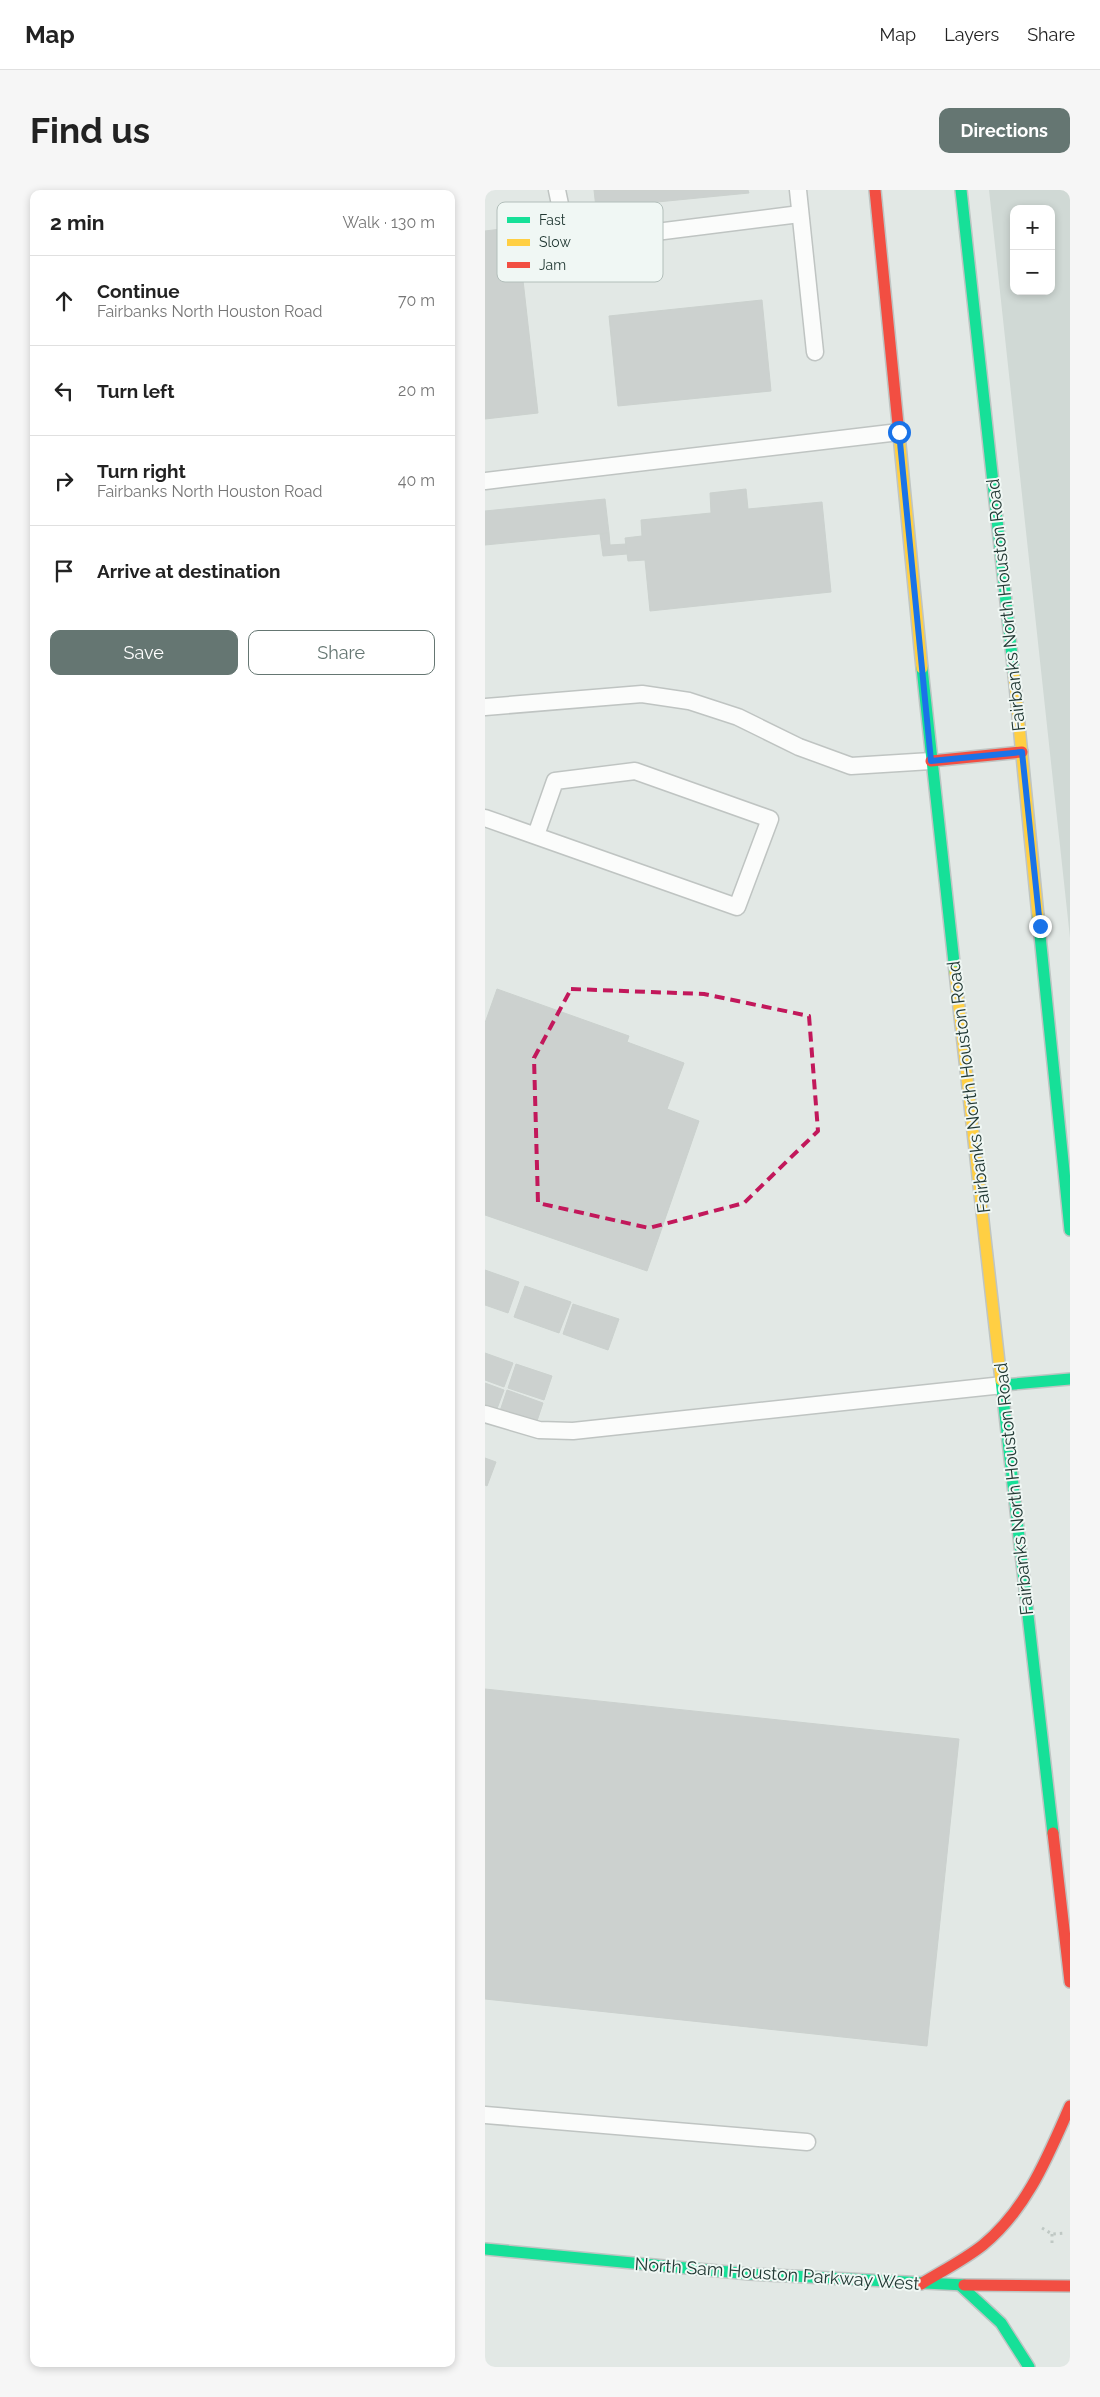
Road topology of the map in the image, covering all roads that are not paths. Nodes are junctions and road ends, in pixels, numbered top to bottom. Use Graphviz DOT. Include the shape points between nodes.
graph roads {
  1 [pos="797,190"];
  2 [pos="875,190"];
  3 [pos="961,190"];
  4 [pos="800,214"];
  5 [pos="663,231"];
  6 [pos="815,352"];
  7 [pos="899,432"];
  8 [pos="485,482"];
  9 [pos="485,706"];
  10 [pos="1022,752"];
  11 [pos="931,761"];
  12 [pos="485,818"];
  13 [pos="536,835"];
  14 [pos="1070,1230"];
  15 [pos="1070,1379"];
  16 [pos="1003,1385"];
  17 [pos="485,1414"];
  18 [pos="1070,1982"];
  19 [pos="1070,2106"];
  20 [pos="485,2115"];
  21 [pos="807,2142"];
  22 [pos="485,2249"];
  23 [pos="921,2284"];
  24 [pos="960,2286"];
  25 [pos="1070,2286"];
  26 [pos="1029,2367"];
  1 -- 4 [label="lane"];
  2 -- 7 [label="main road, Fairbanks North Houston Road"];
  3 -- 10 [label="main road, Fairbanks North Houston Road"];
  4 -- 5 [label="lane"];
  4 -- 6 [label="lane"];
  7 -- 8 [label="lane"];
  7 -- 11 [label="main road, Fairbanks North Houston Road"];
  9 -- 11 [label="lane" via="642,694 689,701 738,717 799,747 851,766"];
  10 -- 11 [label="main road"];
  10 -- 14 [label="main road, Fairbanks North Houston Road"];
  11 -- 16 [label="main road, Fairbanks North Houston Road"];
  12 -- 13 [label="lane"];
  13 -- 13 [label="lane" via="737,907 770,819 635,771 555,781"];
  15 -- 16 [label="main road"];
  16 -- 17 [label="lane" via="573,1431 539,1430"];
  16 -- 18 [label="main road, Fairbanks North Houston Road"];
  19 -- 23 [label="main road" via="1037,2180 1019,2209 988,2241"];
  20 -- 21 [label="lane"];
  22 -- 23 [label="main road, North Sam Houston Parkway West" via="750,2274"];
  23 -- 24 [label="main road, North Sam Houston Parkway West"];
  24 -- 25 [label="main road, North Sam Houston Parkway West"];
  24 -- 26 [label="main road" via="1001,2323"];
}
